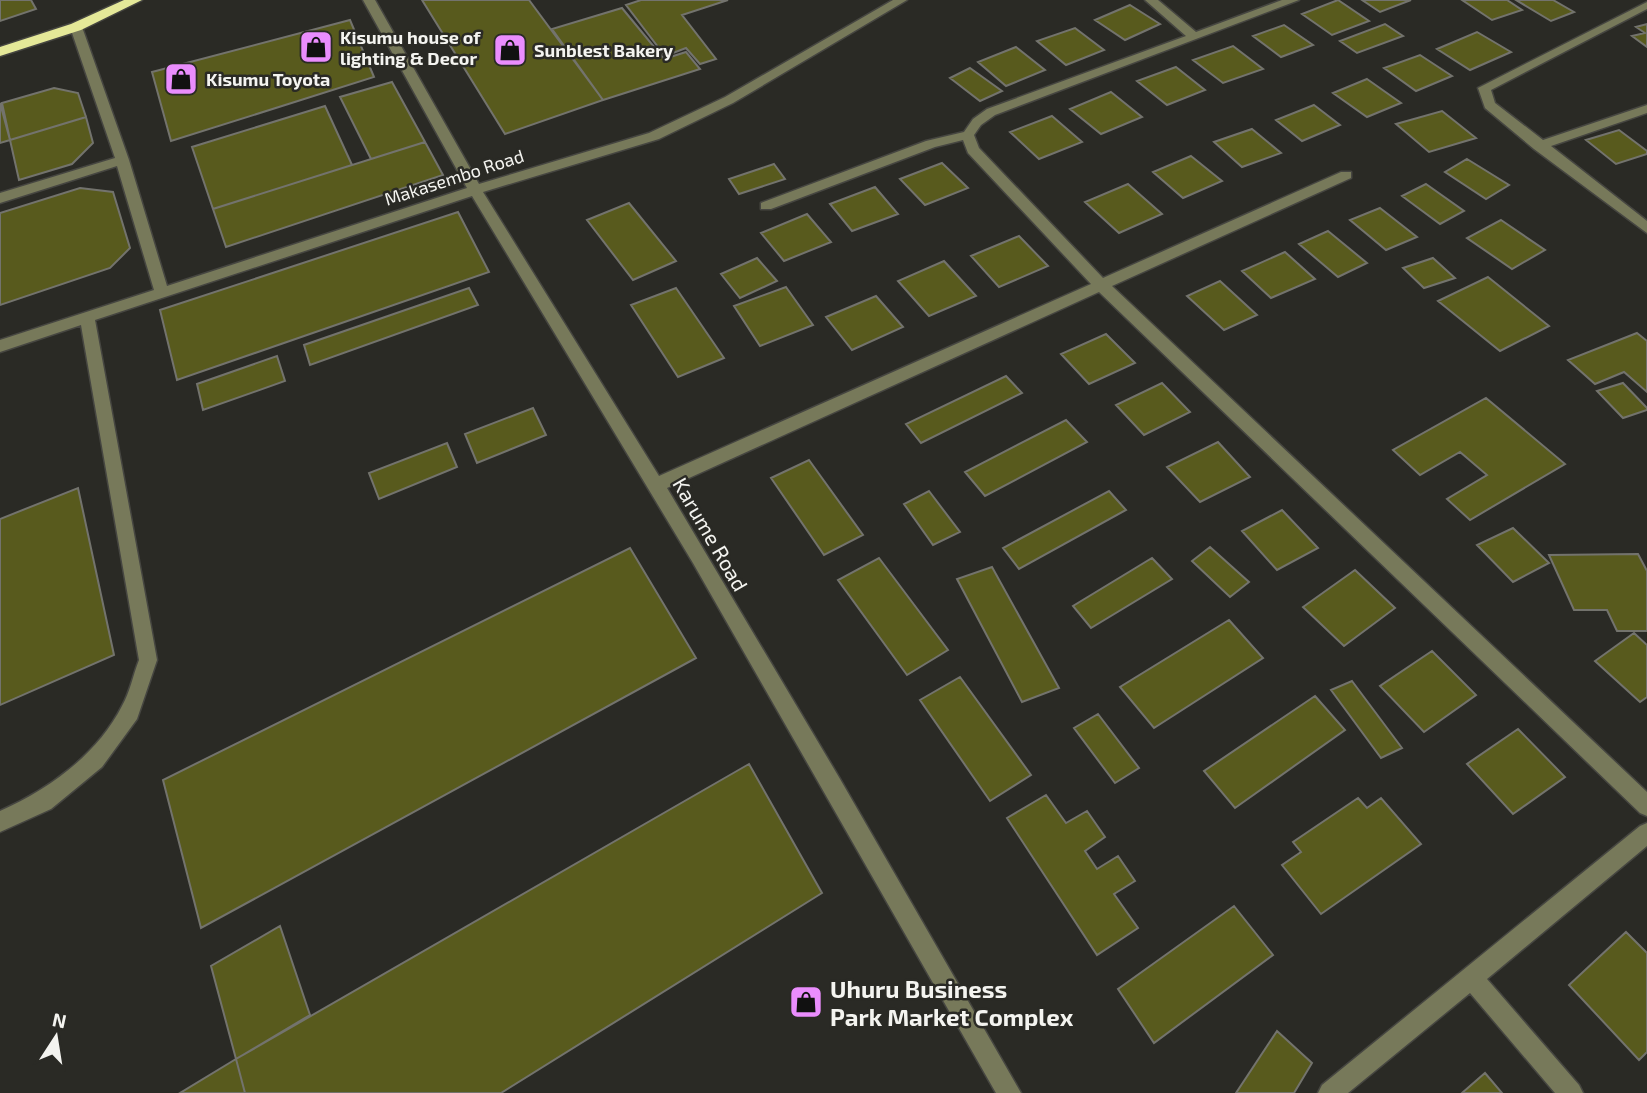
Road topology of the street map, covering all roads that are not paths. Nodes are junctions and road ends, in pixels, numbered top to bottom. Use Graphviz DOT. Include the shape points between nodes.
graph roads {
  1 [pos="135,0"];
  2 [pos="369,0"];
  3 [pos="901,0"];
  4 [pos="1151,0"];
  5 [pos="1293,0"];
  6 [pos="1647,5"];
  7 [pos="76,27"];
  8 [pos="1193,36"];
  9 [pos="0,52"];
  10 [pos="1647,109"];
  11 [pos="968,135"];
  12 [pos="1539,146"];
  13 [pos="122,160"];
  14 [pos="1346,174"];
  15 [pos="475,190"];
  16 [pos="0,198"];
  17 [pos="766,206"];
  18 [pos="1647,228"];
  19 [pos="1100,284"];
  20 [pos="162,293"];
  21 [pos="87,316"];
  22 [pos="0,346"];
  23 [pos="656,485"];
  24 [pos="1647,806"];
  25 [pos="0,822"];
  26 [pos="1647,834"];
  27 [pos="1471,977"];
  28 [pos="1009,1093"];
  29 [pos="1330,1093"];
  30 [pos="1571,1093"];
  1 -- 7 [label="highway"];
  2 -- 15 [label="street, Karume Road"];
  3 -- 15 [label="street, Makasembo Road" via="729,100 654,136"];
  4 -- 8 [label="street"];
  5 -- 8 [label="street"];
  6 -- 12 [label="street" via="1484,88 1489,106"];
  7 -- 9 [label="highway"];
  7 -- 13 [label="street"];
  8 -- 11 [label="street" via="991,112"];
  10 -- 12 [label="street"];
  11 -- 17 [label="street" via="931,144"];
  11 -- 19 [label="street" via="973,150"];
  12 -- 18 [label="street"];
  13 -- 16 [label="street"];
  13 -- 20 [label="street"];
  14 -- 19 [label="street"];
  15 -- 20 [label="street, Makasembo Road"];
  15 -- 23 [label="street, Karume Road"];
  19 -- 23 [label="street"];
  19 -- 24 [label="street"];
  20 -- 21 [label="street, Makasembo Road"];
  21 -- 22 [label="street, Makasembo Road"];
  21 -- 25 [label="street" via="148,660 131,712 95,760 44,802"];
  23 -- 28 [label="street, Karume Road"];
  26 -- 27 [label="street"];
  27 -- 29 [label="street"];
  27 -- 30 [label="street"];
}
